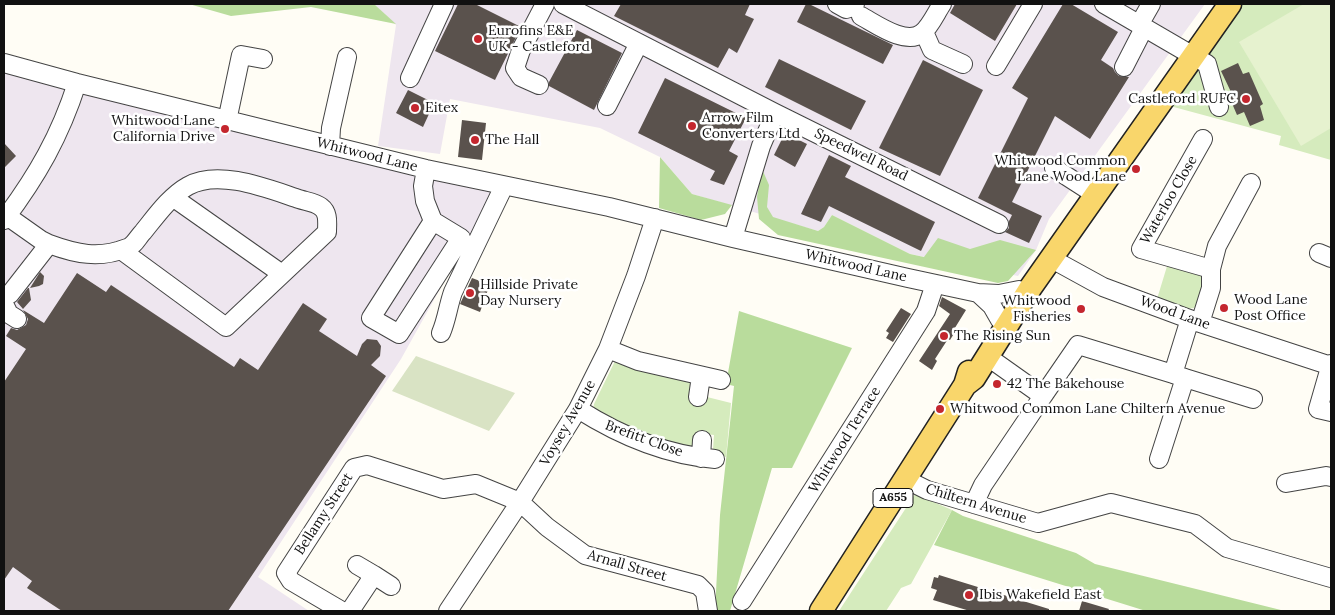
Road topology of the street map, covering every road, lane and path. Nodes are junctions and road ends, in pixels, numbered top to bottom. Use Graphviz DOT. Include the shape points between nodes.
graph roads {
  1 [pos="444,4"];
  2 [pos="545,4"];
  3 [pos="563,4"];
  4 [pos="836,4"];
  5 [pos="942,4"];
  6 [pos="1034,4"];
  7 [pos="1104,4"];
  8 [pos="1151,4"];
  9 [pos="1230,4"];
  10 [pos="858,10"];
  11 [pos="1142,26"];
  12 [pos="924,32"];
  13 [pos="639,43"];
  14 [pos="1194,56"];
  15 [pos="347,57"];
  16 [pos="263,59"];
  17 [pos="4,63"];
  18 [pos="964,64"];
  19 [pos="996,66"];
  20 [pos="1124,67"];
  21 [pos="410,78"];
  22 [pos="77,83"];
  23 [pos="539,85"];
  24 [pos="607,106"];
  25 [pos="1219,107"];
  26 [pos="775,113"];
  27 [pos="227,121"];
  28 [pos="1203,139"];
  29 [pos="330,146"];
  30 [pos="1054,168"];
  31 [pos="426,169"];
  32 [pos="1251,183"];
  33 [pos="504,186"];
  34 [pos="1096,195"];
  35 [pos="174,198"];
  36 [pos="5,218"];
  37 [pos="655,218"];
  38 [pos="432,221"];
  39 [pos="999,224"];
  40 [pos="733,238"];
  41 [pos="49,244"];
  42 [pos="121,250"];
  43 [pos="1051,260"];
  44 [pos="1210,269"];
  45 [pos="282,274"];
  46 [pos="935,284"];
  47 [pos="4,297"];
  48 [pos="1004,302"];
  49 [pos="4,304"];
  50 [pos="17,319"];
  51 [pos="1195,321"];
  52 [pos="441,333"];
  53 [pos="608,349"];
  54 [pos="988,357"];
  55 [pos="1331,365"];
  56 [pos="701,376"];
  57 [pos="1179,376"];
  58 [pos="721,380"];
  59 [pos="965,385"];
  60 [pos="1043,396"];
  61 [pos="698,397"];
  62 [pos="1253,399"];
  63 [pos="578,409"];
  64 [pos="1331,412"];
  65 [pos="702,440"];
  66 [pos="1159,459"];
  67 [pos="1331,477"];
  68 [pos="905,479"];
  69 [pos="1286,483"];
  70 [pos="520,502"];
  71 [pos="974,504"];
  72 [pos="357,565"];
  73 [pos="374,575"];
  74 [pos="1331,578"];
  75 [pos="391,586"];
  76 [pos="743,595"];
  77 [pos="342,611"];
  78 [pos="350,611"];
  79 [pos="448,611"];
  80 [pos="708,611"];
  81 [pos="821,611"];
  1 -- 21 [label="street"];
  2 -- 23 [label="street" via="515,68 521,76"];
  3 -- 13 [label="street, Speedwell Road"];
  4 -- 10 [label="street"];
  5 -- 12 [label="street"];
  6 -- 19 [label="street"];
  7 -- 11 [label="street"];
  8 -- 11 [label="street"];
  9 -- 14 [label="main road, A655"];
  10 -- 12 [label="street" via="900,36 910,38"];
  11 -- 14 [label="street"];
  11 -- 20 [label="street"];
  12 -- 18 [label="street" via="932,50"];
  13 -- 24 [label="street"];
  13 -- 26 [label="street, Speedwell Road"];
  14 -- 25 [label="street" via="1207,64"];
  14 -- 34 [label="main road, A655"];
  15 -- 29 [label="street"];
  16 -- 27 [label="street" via="241,56"];
  17 -- 22 [label="street, Whitwood Lane"];
  22 -- 27 [label="street, Whitwood Lane"];
  22 -- 36 [label="street" via="55,142"];
  26 -- 39 [label="street, Speedwell Road"];
  26 -- 40 [label="street" via="761,146"];
  27 -- 29 [label="street, Whitwood Lane"];
  28 -- 44 [label="street, Waterloo Close" via="1141,249"];
  29 -- 31 [label="street, Whitwood Lane"];
  30 -- 34 [label="street"];
  31 -- 33 [label="street, Whitwood Lane"];
  31 -- 38 [label="street" via="424,201"];
  32 -- 44 [label="street" via="1217,246"];
  33 -- 37 [label="street, Whitwood Lane"];
  33 -- 52 [label="street" via="453,292"];
  34 -- 43 [label="main road, A655"];
  35 -- 42 [label="street" via="130,247"];
  35 -- 45 [label="street"];
  35 -- 45 [label="street" via="197,182 230,180 320,206 327,216 327,232"];
  36 -- 41 [label="street"];
  37 -- 40 [label="street, Whitwood Lane"];
  37 -- 53 [label="street, Voysey Avenue"];
  38 -- 38 [label="street" via="460,238 399,334 371,318"];
  40 -- 46 [label="street, Whitwood Lane"];
  41 -- 42 [label="street" via="72,253 90,255"];
  41 -- 47 [label="street" via="10,294"];
  42 -- 45 [label="street" via="226,327"];
  43 -- 48 [label="main road, A655"];
  43 -- 51 [label="street, Wood Lane" via="1103,287"];
  44 -- 51 [label="street" via="1210,288"];
  46 -- 48 [label="street, Whitwood Lane"];
  46 -- 76 [label="street, Whitwood Terrace" via="926,311"];
  48 -- 54 [label="main road, A655"];
  48 -- 59 [label="main road, A655"];
  49 -- 50 [label="street" via="9,314"];
  51 -- 55 [label="street, Wood Lane"];
  51 -- 57 [label="street"];
  53 -- 56 [label="street" via="638,361"];
  53 -- 63 [label="street, Voysey Avenue"];
  54 -- 59 [label="main road, A655" via="974,378"];
  54 -- 60 [label="street"];
  55 -- 64 [label="street" via="1318,408"];
  56 -- 58 [label="street"];
  56 -- 61 [label="street"];
  57 -- 60 [label="street" via="1078,345"];
  57 -- 62 [label="street"];
  57 -- 66 [label="street"];
  59 -- 68 [label="main road, A655"];
  60 -- 71 [label="street" via="983,484"];
  63 -- 65 [label="street, Brefitt Close" via="639,440 673,452 708,459"];
  63 -- 70 [label="street, Voysey Avenue"];
  67 -- 69 [label="street"];
  68 -- 71 [label="street, Chiltern Avenue" via="927,490"];
  68 -- 81 [label="main road, A655"];
  70 -- 77 [label="street, Bellamy Street" via="476,484 443,489 367,464 354,468 286,573 290,581"];
  70 -- 79 [label="street, Voysey Avenue"];
  70 -- 80 [label="street, Arnall Street" via="584,555 698,586 705,592"];
  71 -- 74 [label="street, Chiltern Avenue" via="1038,522 1110,503 1195,524 1227,548"];
  72 -- 73 [label="street"];
  73 -- 75 [label="street"];
  73 -- 78 [label="street"];
}
